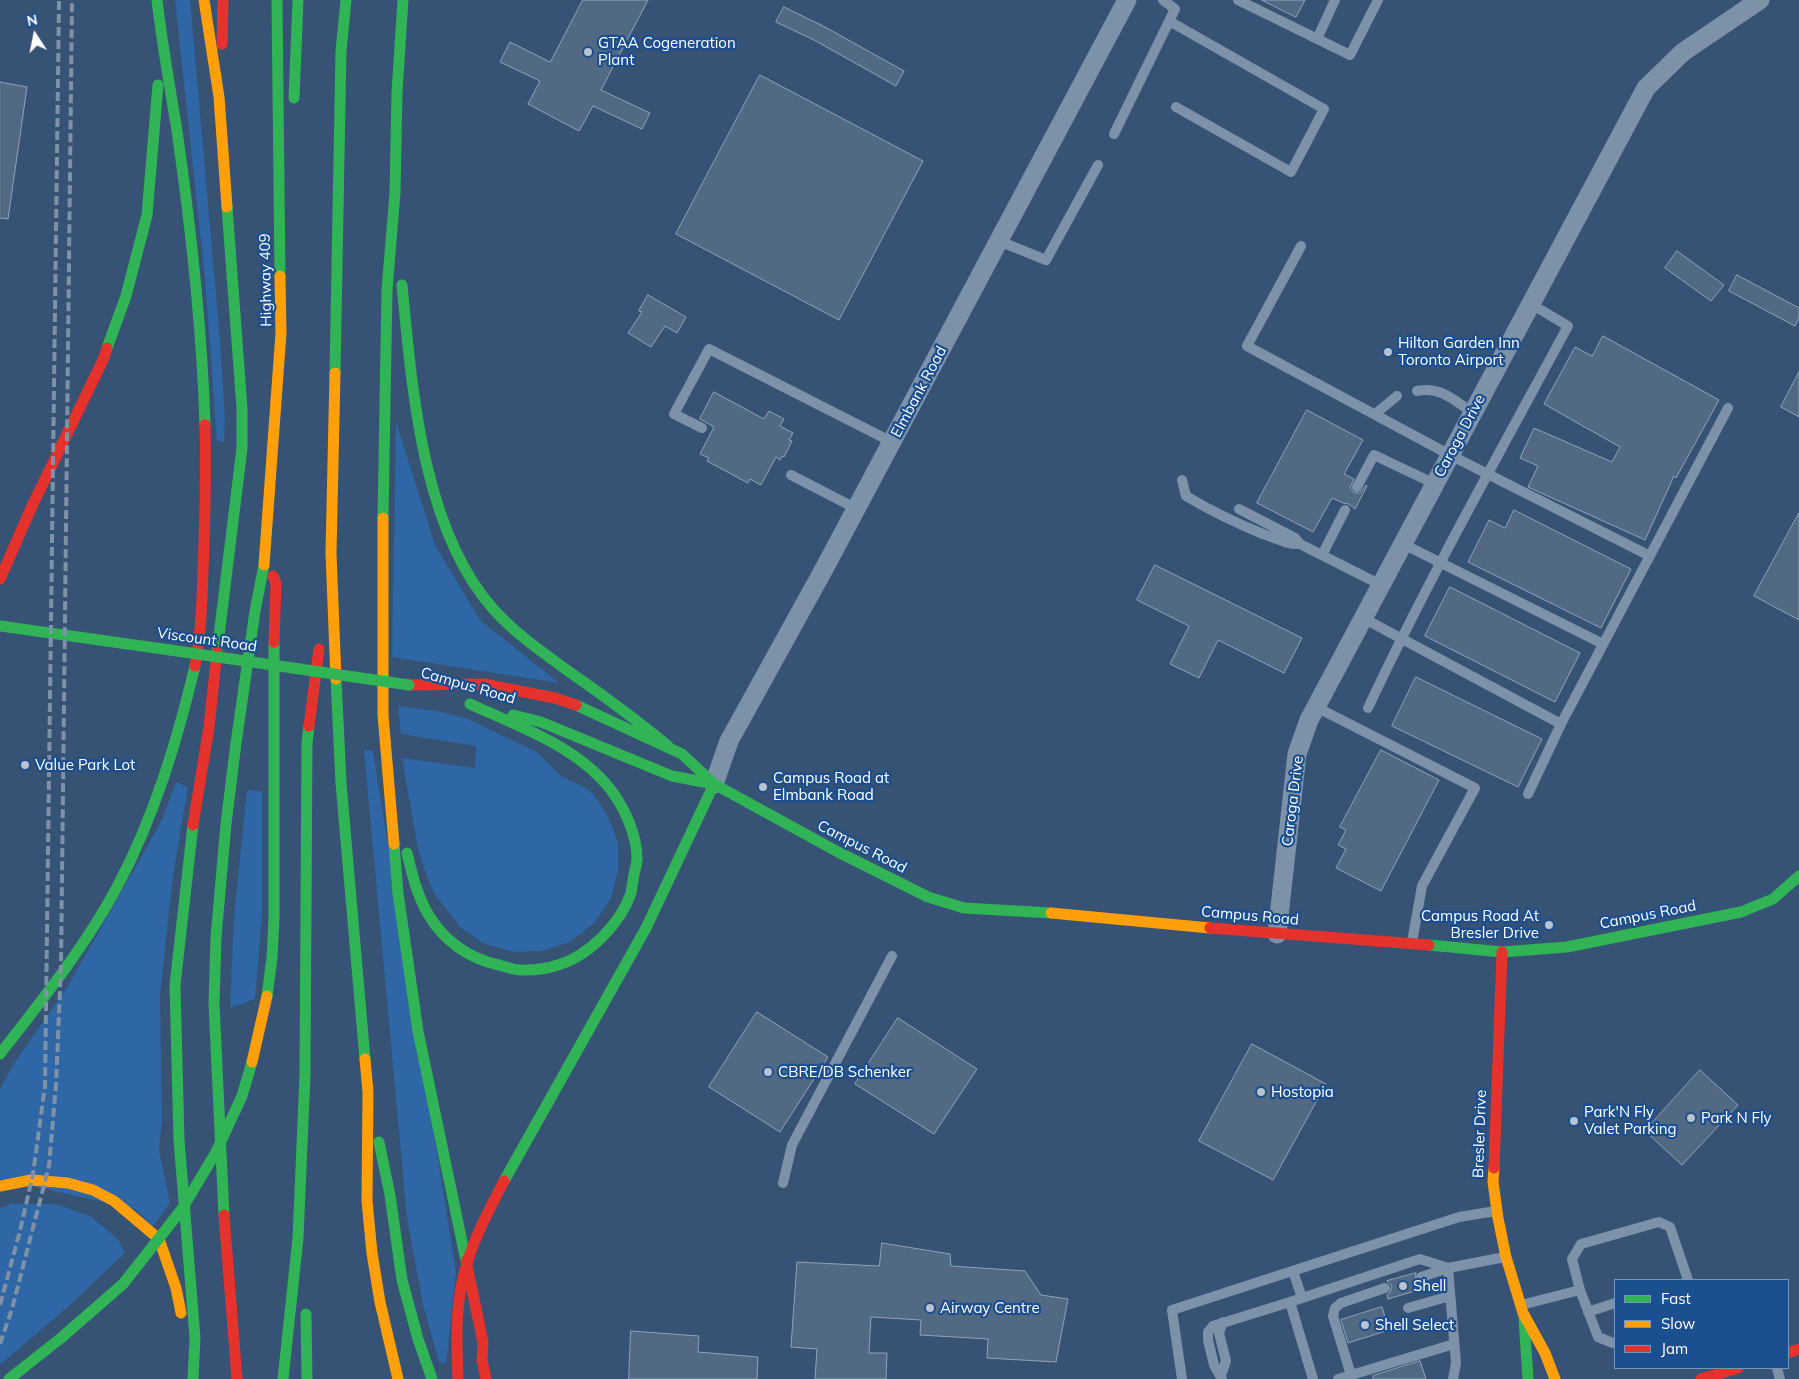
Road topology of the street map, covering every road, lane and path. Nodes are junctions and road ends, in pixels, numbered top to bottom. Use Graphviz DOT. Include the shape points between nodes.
graph roads {
  1 [pos="157,0"];
  2 [pos="204,0"];
  3 [pos="223,0"];
  4 [pos="276,0"];
  5 [pos="298,0"];
  6 [pos="346,0"];
  7 [pos="403,0"];
  8 [pos="1127,0"];
  9 [pos="1163,0"];
  10 [pos="1238,0"];
  11 [pos="1335,0"];
  12 [pos="1378,0"];
  13 [pos="1760,0"];
  14 [pos="334,17"];
  15 [pos="1169,21"];
  16 [pos="1317,39"];
  17 [pos="162,41"];
  18 [pos="341,51"];
  19 [pos="219,97"];
  20 [pos="294,107"];
  21 [pos="1176,107"];
  22 [pos="1114,134"];
  23 [pos="266,139"];
  24 [pos="290,144"];
  25 [pos="1098,165"];
  26 [pos="279,175"];
  27 [pos="395,193"];
  28 [pos="999,241"];
  29 [pos="1301,246"];
  30 [pos="1531,304"];
  31 [pos="1417,391"];
  32 [pos="1396,396"];
  33 [pos="1728,408"];
  34 [pos="1472,413"];
  35 [pos="1374,414"];
  36 [pos="702,428"];
  37 [pos="892,442"];
  38 [pos="1450,455"];
  39 [pos="1488,474"];
  40 [pos="791,475"];
  41 [pos="1182,480"];
  42 [pos="1435,484"];
  43 [pos="1356,487"];
  44 [pos="855,508"];
  45 [pos="1239,509"];
  46 [pos="1345,510"];
  47 [pos="1264,528"];
  48 [pos="1403,544"];
  49 [pos="331,553"];
  50 [pos="1322,555"];
  51 [pos="1650,556"];
  52 [pos="265,558"];
  53 [pos="1440,562"];
  54 [pos="0,579"];
  55 [pos="1381,585"];
  56 [pos="1363,618"];
  57 [pos="322,619"];
  58 [pos="0,626"];
  59 [pos="320,638"];
  60 [pos="1401,639"];
  61 [pos="1603,644"];
  62 [pos="409,685"];
  63 [pos="444,696"];
  64 [pos="1316,707"];
  65 [pos="1368,708"];
  66 [pos="1561,724"];
  67 [pos="668,746"];
  68 [pos="714,784"];
  69 [pos="1528,794"];
  70 [pos="391,800"];
  71 [pos="1799,876"];
  72 [pos="1277,934"];
  73 [pos="1412,943"];
  74 [pos="1502,952"];
  75 [pos="892,956"];
  76 [pos="0,1054"];
  77 [pos="368,1092"];
  78 [pos="783,1183"];
  79 [pos="0,1186"];
  80 [pos="1497,1211"];
  81 [pos="298,1238"];
  82 [pos="1506,1257"];
  83 [pos="1448,1268"];
  84 [pos="1293,1271"];
  85 [pos="1421,1276"];
  86 [pos="1362,1278"];
  87 [pos="1688,1279"];
  88 [pos="304,1286"];
  89 [pos="1385,1288"];
  90 [pos="1580,1290"];
  91 [pos="1367,1294"];
  92 [pos="1450,1296"];
  93 [pos="1302,1298"];
  94 [pos="1290,1302"];
  95 [pos="1614,1303"];
  96 [pos="306,1305"];
  97 [pos="1408,1308"];
  98 [pos="1522,1309"];
  99 [pos="1588,1312"];
  100 [pos="483,1342"];
  101 [pos="1614,1342"];
  102 [pos="1454,1344"];
  103 [pos="494,1358"];
  104 [pos="1733,1369"];
  105 [pos="1351,1375"];
  106 [pos="1702,1375"];
  107 [pos="1221,1377"];
  108 [pos="9,1379"];
  109 [pos="192,1379"];
  110 [pos="237,1379"];
  111 [pos="283,1379"];
  112 [pos="307,1379"];
  113 [pos="398,1379"];
  114 [pos="432,1379"];
  115 [pos="458,1379"];
  116 [pos="486,1379"];
  117 [pos="1182,1379"];
  118 [pos="1313,1379"];
  119 [pos="1338,1379"];
  120 [pos="1453,1379"];
  121 [pos="1528,1379"];
  122 [pos="1555,1379"];
  1 -- 17 [label="main road"];
  2 -- 19 [label="main road"];
  3 -- 19 [label="main road"];
  4 -- 26 [label="main road, Highway 409"];
  5 -- 20 [label="main road"];
  6 -- 18 [label="main road"];
  7 -- 27 [label="main road"];
  8 -- 28 [label="street, Elmbank Road"];
  9 -- 15 [label="lane" via="1175,9"];
  10 -- 16 [label="lane"];
  11 -- 16 [label="lane"];
  12 -- 16 [label="lane" via="1350,55"];
  13 -- 30 [label="street, Caroga Drive" via="1684,52 1646,88"];
  14 -- 18 [label="main road"];
  15 -- 21 [label="lane" via="1324,109 1291,172"];
  15 -- 22 [label="lane"];
  17 -- 54 [label="main road" via="147,216 126,296 104,360"];
  17 -- 76 [label="main road" via="186,202 204,392 205,541 197,655 168,764 131,860 64,970"];
  18 -- 49 [label="main road"];
  19 -- 109 [label="main road" via="240,360 242,448 175,985 179,1140 194,1309"];
  23 -- 26 [label="main road"];
  24 -- 26 [label="main road" via="287,162"];
  25 -- 28 [label="lane" via="1046,260"];
  26 -- 52 [label="main road, Highway 409" via="282,333"];
  27 -- 67 [label="main road" via="408,348 418,416 428,465 454,547 480,592 495,610 529,641 647,727"];
  27 -- 70 [label="main road" via="387,290 382,569 383,714"];
  28 -- 37 [label="street, Elmbank Road"];
  29 -- 35 [label="lane" via="1247,346"];
  30 -- 34 [label="street, Caroga Drive"];
  30 -- 39 [label="lane" via="1568,326"];
  31 -- 34 [label="lane" via="1428,388 1444,393"];
  32 -- 35 [label="lane"];
  33 -- 51 [label="lane"];
  34 -- 38 [label="street, Caroga Drive"];
  35 -- 38 [label="lane"];
  36 -- 37 [label="lane" via="674,414 709,349"];
  37 -- 44 [label="street, Elmbank Road"];
  38 -- 39 [label="lane"];
  38 -- 42 [label="street, Caroga Drive"];
  39 -- 51 [label="lane"];
  39 -- 53 [label="lane"];
  40 -- 44 [label="lane"];
  41 -- 47 [label="lane" via="1186,496 1208,509"];
  42 -- 43 [label="lane" via="1374,455"];
  42 -- 48 [label="street, Caroga Drive"];
  44 -- 68 [label="street, Elmbank Road" via="729,741"];
  45 -- 47 [label="lane"];
  46 -- 50 [label="lane"];
  47 -- 50 [label="lane" via="1292,545 1300,544"];
  48 -- 53 [label="lane"];
  48 -- 55 [label="street, Caroga Drive"];
  49 -- 57 [label="main road"];
  49 -- 77 [label="main road" via="341,783"];
  50 -- 55 [label="lane"];
  51 -- 61 [label="lane"];
  52 -- 108 [label="main road, bridge" via="276,583 274,920 266,996 242,1096 216,1152 182,1209 123,1284"];
  52 -- 110 [label="main road, Highway 409" via="236,743 216,937 214,1004 221,1180"];
  53 -- 60 [label="lane"];
  53 -- 61 [label="lane"];
  55 -- 56 [label="street, Caroga Drive"];
  56 -- 60 [label="lane"];
  56 -- 64 [label="street, Caroga Drive"];
  58 -- 62 [label="main road, Viscount Road, bridge"];
  59 -- 81 [label="main road" via="307,743 304,1075"];
  60 -- 65 [label="lane"];
  60 -- 66 [label="lane"];
  61 -- 66 [label="lane"];
  62 -- 63 [label="main road, Campus Road"];
  62 -- 67 [label="main road, Campus Road" via="484,684 555,698 586,708"];
  64 -- 72 [label="street, Caroga Drive" via="1297,754"];
  64 -- 73 [label="lane" via="1475,788 1422,886"];
  66 -- 69 [label="lane"];
  67 -- 68 [label="main road, Campus Road" via="682,754"];
  68 -- 70 [label="main road, Campus Road" via="672,776 540,722 466,703 570,753 611,789 632,829 636,874 628,901 611,930 574,960 545,970 510,970 495,966 468,954 445,935 427,913 415,884"];
  68 -- 72 [label="main road, Campus Road" via="920,893 964,908"];
  68 -- 115 [label="main road, bridge" via="646,928 490,1207 463,1279 458,1324"];
  70 -- 100 [label="main road" via="398,894 418,1031"];
  71 -- 74 [label="main road, Campus Road" via="1774,899 1741,912 1567,947"];
  72 -- 73 [label="main road, Campus Road"];
  73 -- 74 [label="main road, Campus Road"];
  74 -- 80 [label="main road, Bresler Drive" via="1493,1182"];
  75 -- 78 [label="lane" via="792,1144"];
  77 -- 113 [label="main road" via="367,1201 372,1253"];
  77 -- 114 [label="main road" via="390,1195 402,1280"];
  79 -- 109 [label="main road" via="37,1180 80,1186 114,1201 159,1239 176,1288"];
  80 -- 82 [label="main road, Bresler Drive"];
  80 -- 84 [label="lane" via="1459,1216"];
  81 -- 88 [label="main road"];
  81 -- 111 [label="main road"];
  82 -- 83 [label="lane"];
  82 -- 98 [label="main road, Bresler Drive"];
  83 -- 85 [label="lane"];
  83 -- 86 [label="lane" via="1420,1259"];
  83 -- 92 [label="lane"];
  84 -- 93 [label="lane"];
  84 -- 117 [label="lane" via="1172,1310"];
  86 -- 91 [label="lane"];
  86 -- 93 [label="lane"];
  87 -- 90 [label="lane" via="1670,1227 1659,1222 1581,1244 1572,1259"];
  89 -- 91 [label="lane"];
  90 -- 98 [label="lane"];
  90 -- 99 [label="lane"];
  91 -- 105 [label="lane" via="1341,1303 1333,1316"];
  92 -- 97 [label="lane"];
  92 -- 102 [label="lane"];
  93 -- 94 [label="lane"];
  94 -- 107 [label="lane" via="1213,1326 1208,1332 1208,1340 1214,1365"];
  94 -- 118 [label="lane"];
  95 -- 99 [label="lane"];
  96 -- 112 [label="main road"];
  98 -- 121 [label="main road, Bresler Drive"];
  98 -- 122 [label="main road, Bresler Drive"];
  99 -- 101 [label="lane" via="1598,1336"];
  100 -- 103 [label="main road"];
  100 -- 116 [label="main road"];
  102 -- 105 [label="lane" via="1403,1363"];
  102 -- 120 [label="lane" via="1456,1363"];
  104 -- 106 [label="main road"];
  105 -- 119 [label="lane"];
}
